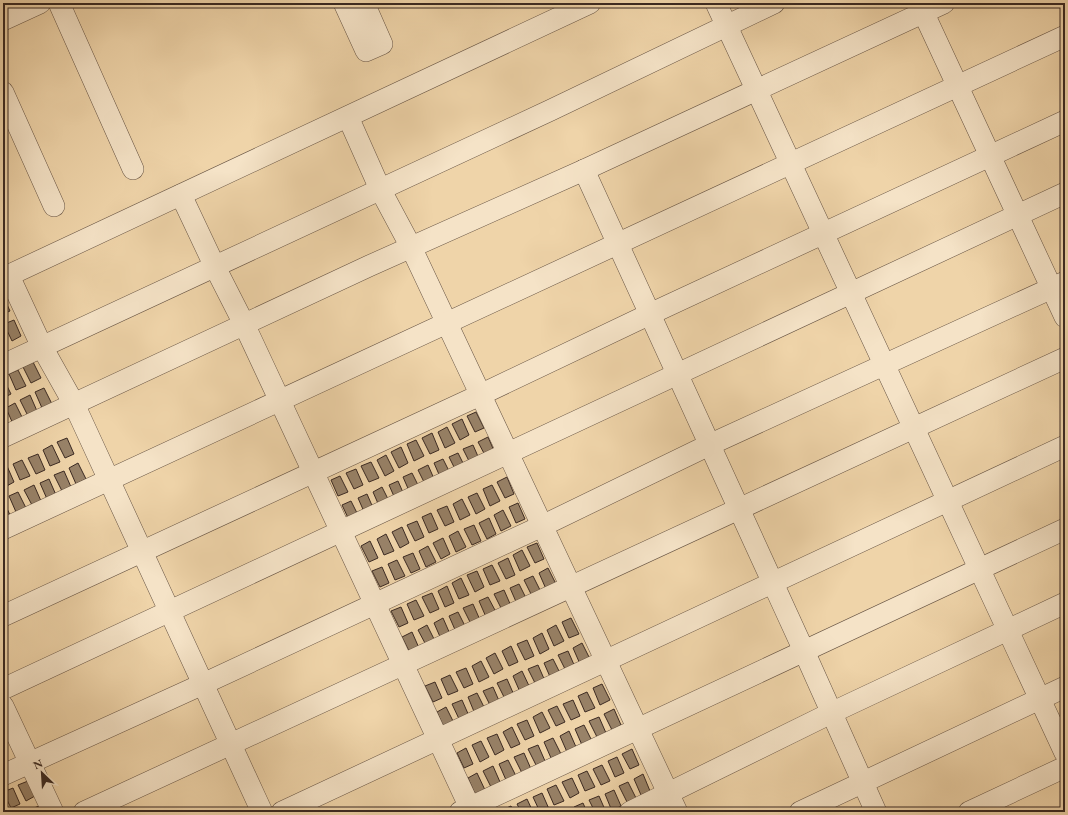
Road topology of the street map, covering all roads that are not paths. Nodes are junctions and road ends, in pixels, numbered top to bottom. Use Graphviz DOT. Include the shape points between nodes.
graph roads {
  1 [pos="40,3"];
  2 [pos="59,3"];
  3 [pos="344,3"];
  4 [pos="364,3"];
  5 [pos="590,3"];
  6 [pos="716,3"];
  7 [pos="774,3"];
  8 [pos="944,3"];
  9 [pos="921,8"];
  10 [pos="3,20"];
  11 [pos="726,25"];
  12 [pos="1065,36"];
  13 [pos="957,86"];
  14 [pos="756,90"];
  15 [pos="3,92"];
  16 [pos="348,117"];
  17 [pos="1065,121"];
  18 [pos="990,155"];
  19 [pos="791,163"];
  20 [pos="133,169"];
  21 [pos="584,170"];
  22 [pos="380,190"];
  23 [pos="1065,193"];
  24 [pos="181,195"];
  25 [pos="54,206"];
  26 [pos="1018,215"];
  27 [pos="823,233"];
  28 [pos="618,244"];
  29 [pos="411,247"];
  30 [pos="215,267"];
  31 [pos="6,277"];
  32 [pos="1058,285"];
  33 [pos="851,293"];
  34 [pos="650,314"];
  35 [pos="1065,317"];
  36 [pos="447,323"];
  37 [pos="244,324"];
  38 [pos="42,347"];
  39 [pos="1065,358"];
  40 [pos="3,365"];
  41 [pos="884,365"];
  42 [pos="677,374"];
  43 [pos="480,395"];
  44 [pos="279,401"];
  45 [pos="74,404"];
  46 [pos="914,428"];
  47 [pos="3,437"];
  48 [pos="709,445"];
  49 [pos="1065,446"];
  50 [pos="508,453"];
  51 [pos="313,471"];
  52 [pos="109,480"];
  53 [pos="948,501"];
  54 [pos="739,510"];
  55 [pos="542,526"];
  56 [pos="1065,528"];
  57 [pos="3,529"];
  58 [pos="341,531"];
  59 [pos="142,551"];
  60 [pos="980,569"];
  61 [pos="772,583"];
  62 [pos="571,587"];
  63 [pos="375,604"];
  64 [pos="1065,604"];
  65 [pos="170,611"];
  66 [pos="3,616"];
  67 [pos="1008,630"];
  68 [pos="804,651"];
  69 [pos="606,661"];
  70 [pos="403,665"];
  71 [pos="203,684"];
  72 [pos="1065,687"];
  73 [pos="3,689"];
  74 [pos="1040,699"];
  75 [pos="3,706"];
  76 [pos="831,713"];
  77 [pos="637,729"];
  78 [pos="438,739"];
  79 [pos="231,744"];
  80 [pos="1065,753"];
  81 [pos="30,763"];
  82 [pos="1065,767"];
  83 [pos="3,775"];
  84 [pos="862,782"];
  85 [pos="672,803"];
  86 [pos="467,810"];
  87 [pos="53,812"];
  88 [pos="84,812"];
  89 [pos="262,812"];
  90 [pos="282,812"];
  91 [pos="630,812"];
  92 [pos="800,812"];
  93 [pos="876,812"];
  94 [pos="969,812"];
  1 -- 10 [label="street"];
  2 -- 20 [label="street"];
  3 -- 4 [label="street" via="366,51 382,44"];
  5 -- 16 [label="street"];
  6 -- 11 [label="street"];
  7 -- 11 [label="street"];
  8 -- 9 [label="street"];
  9 -- 13 [label="street"];
  9 -- 14 [label="street"];
  11 -- 14 [label="street"];
  11 -- 22 [label="street"];
  12 -- 13 [label="street"];
  13 -- 18 [label="street"];
  13 -- 19 [label="street"];
  14 -- 19 [label="street"];
  14 -- 21 [label="street"];
  15 -- 25 [label="street"];
  16 -- 22 [label="street"];
  16 -- 24 [label="street"];
  17 -- 18 [label="street"];
  18 -- 26 [label="street"];
  18 -- 27 [label="street"];
  19 -- 27 [label="street"];
  19 -- 28 [label="street"];
  21 -- 28 [label="street"];
  21 -- 29 [label="street"];
  22 -- 29 [label="street"];
  22 -- 30 [label="street"];
  23 -- 26 [label="street"];
  24 -- 30 [label="street"];
  24 -- 31 [label="street"];
  26 -- 32 [label="street"];
  26 -- 33 [label="street"];
  27 -- 33 [label="street"];
  27 -- 34 [label="street"];
  28 -- 34 [label="street"];
  28 -- 36 [label="street"];
  29 -- 36 [label="street"];
  29 -- 37 [label="street"];
  30 -- 37 [label="street"];
  30 -- 38 [label="street"];
  31 -- 38 [label="street"];
  32 -- 35 [label="street"];
  32 -- 41 [label="street"];
  33 -- 41 [label="street"];
  33 -- 42 [label="street"];
  34 -- 42 [label="street"];
  34 -- 43 [label="street"];
  36 -- 43 [label="street"];
  36 -- 44 [label="street"];
  37 -- 44 [label="street"];
  37 -- 45 [label="street"];
  38 -- 40 [label="street"];
  38 -- 45 [label="street"];
  39 -- 46 [label="street"];
  41 -- 46 [label="street"];
  41 -- 48 [label="street"];
  42 -- 48 [label="street"];
  42 -- 50 [label="street"];
  43 -- 50 [label="street"];
  43 -- 51 [label="street"];
  44 -- 51 [label="street"];
  44 -- 52 [label="street"];
  45 -- 47 [label="street"];
  45 -- 52 [label="street"];
  46 -- 53 [label="street"];
  46 -- 54 [label="street"];
  48 -- 54 [label="street"];
  48 -- 55 [label="street"];
  49 -- 53 [label="street"];
  50 -- 55 [label="street"];
  50 -- 58 [label="street"];
  51 -- 58 [label="street"];
  51 -- 59 [label="street"];
  52 -- 57 [label="street"];
  52 -- 59 [label="street"];
  53 -- 60 [label="street"];
  53 -- 61 [label="street"];
  54 -- 61 [label="street"];
  54 -- 62 [label="street"];
  55 -- 62 [label="street"];
  55 -- 63 [label="street"];
  56 -- 60 [label="street"];
  58 -- 63 [label="street"];
  58 -- 65 [label="street"];
  59 -- 65 [label="street"];
  59 -- 66 [label="street"];
  60 -- 67 [label="street"];
  60 -- 68 [label="street"];
  61 -- 68 [label="street"];
  61 -- 69 [label="street"];
  62 -- 69 [label="street"];
  62 -- 70 [label="street"];
  63 -- 70 [label="street"];
  63 -- 71 [label="street"];
  64 -- 67 [label="street"];
  65 -- 71 [label="street"];
  65 -- 73 [label="street"];
  67 -- 74 [label="street"];
  67 -- 76 [label="street"];
  68 -- 76 [label="street"];
  68 -- 77 [label="street"];
  69 -- 77 [label="street"];
  69 -- 78 [label="street"];
  70 -- 78 [label="street"];
  70 -- 79 [label="street"];
  71 -- 79 [label="street"];
  71 -- 81 [label="street"];
  72 -- 74 [label="street"];
  74 -- 80 [label="street"];
  74 -- 84 [label="street"];
  75 -- 81 [label="street"];
  76 -- 84 [label="street"];
  76 -- 85 [label="street"];
  77 -- 85 [label="street"];
  77 -- 86 [label="street"];
  78 -- 86 [label="street"];
  78 -- 90 [label="street"];
  79 -- 88 [label="street"];
  79 -- 89 [label="street"];
  81 -- 83 [label="street"];
  81 -- 87 [label="street"];
  82 -- 94 [label="street"];
  84 -- 92 [label="street"];
  84 -- 93 [label="street"];
  85 -- 91 [label="street"];
}
